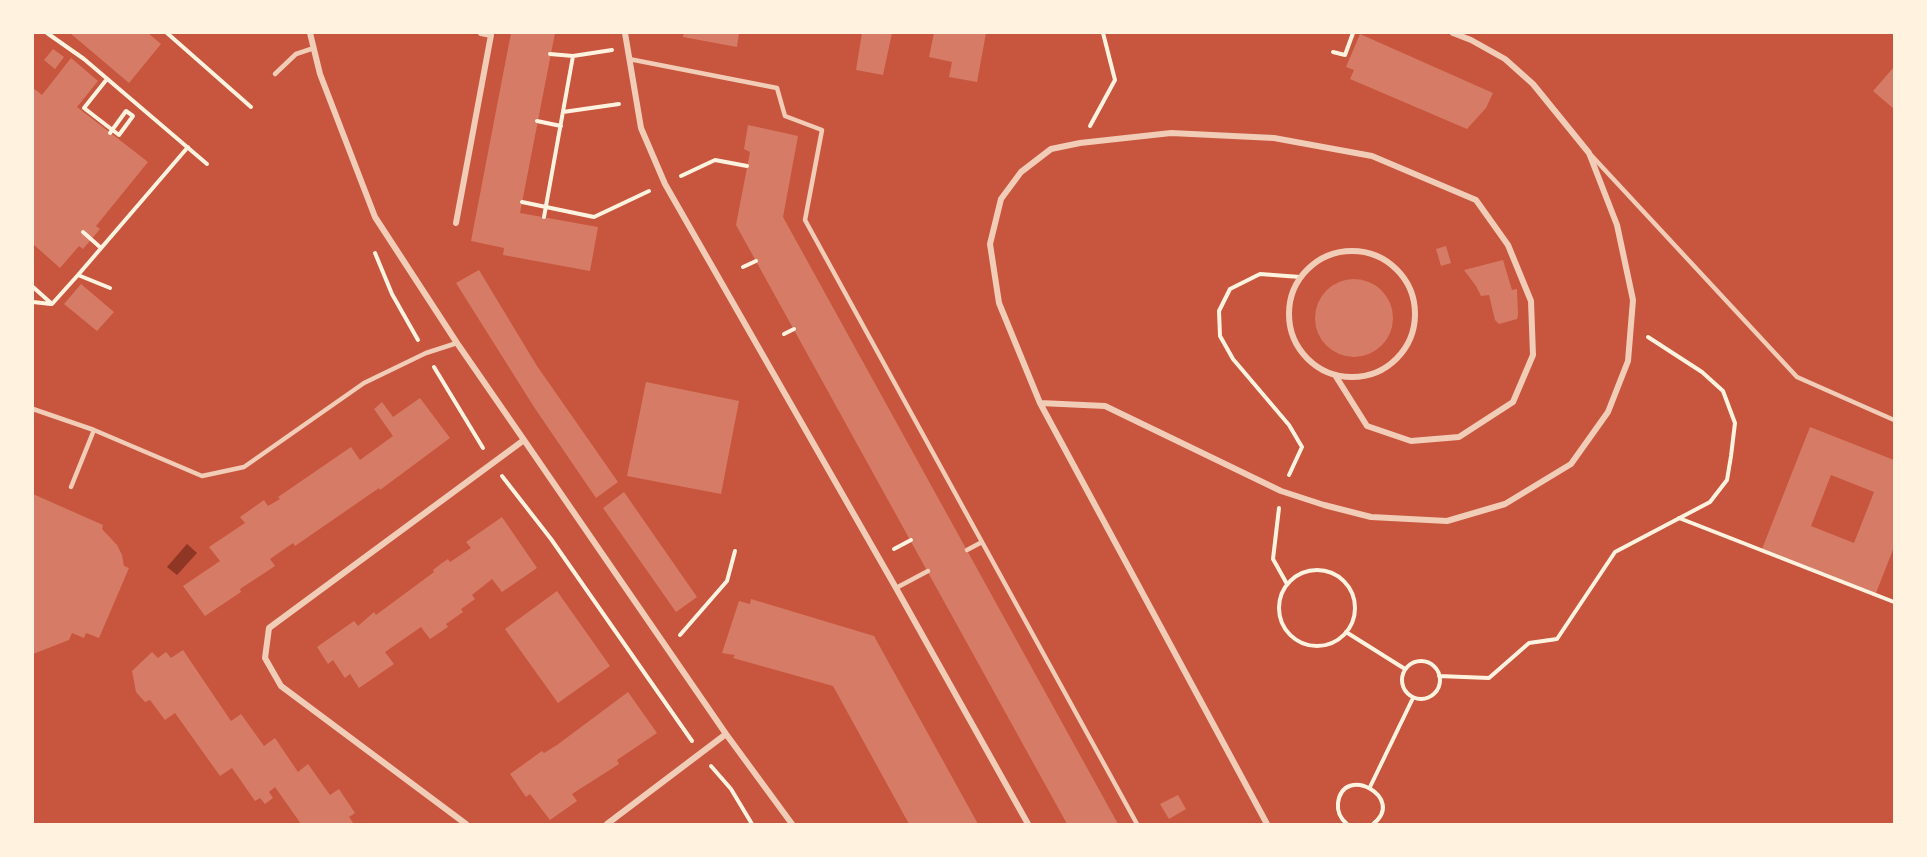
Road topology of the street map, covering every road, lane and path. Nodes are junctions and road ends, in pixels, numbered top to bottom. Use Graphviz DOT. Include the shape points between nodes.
graph roads {
  1 [pos="47,33"];
  2 [pos="167,33"];
  3 [pos="310,33"];
  4 [pos="481,33"];
  5 [pos="625,33"];
  6 [pos="1103,33"];
  7 [pos="1353,33"];
  8 [pos="1453,33"];
  9 [pos="314,48"];
  10 [pos="628,48"];
  11 [pos="1333,52"];
  12 [pos="550,54"];
  13 [pos="573,56"];
  14 [pos="629,59"];
  15 [pos="275,74"];
  16 [pos="107,79"];
  17 [pos="636,101"];
  18 [pos="251,107"];
  19 [pos="563,112"];
  20 [pos="537,121"];
  21 [pos="561,126"];
  22 [pos="110,132"];
  23 [pos="1080,143"];
  24 [pos="188,147"];
  25 [pos="1589,153"];
  26 [pos="207,164"];
  27 [pos="747,166"];
  28 [pos="665,184"];
  29 [pos="522,202"];
  30 [pos="546,207"];
  31 [pos="544,217"];
  32 [pos="456,223"];
  33 [pos="83,232"];
  34 [pos="101,248"];
  35 [pos="756,261"];
  36 [pos="743,267"];
  37 [pos="78,275"];
  38 [pos="1300,277"];
  39 [pos="33,288"];
  40 [pos="110,288"];
  41 [pos="33,302"];
  42 [pos="52,304"];
  43 [pos="1631,325"];
  44 [pos="794,329"];
  45 [pos="784,334"];
  46 [pos="457,343"];
  47 [pos="1335,375"];
  48 [pos="1040,403"];
  49 [pos="33,409"];
  50 [pos="1894,420"];
  51 [pos="94,430"];
  52 [pos="524,440"];
  53 [pos="71,487"];
  54 [pos="1281,491"];
  55 [pos="1679,518"];
  56 [pos="911,540"];
  57 [pos="982,542"];
  58 [pos="894,549"];
  59 [pos="967,550"];
  60 [pos="735,551"];
  61 [pos="928,571"];
  62 [pos="1287,584"];
  63 [pos="896,588"];
  64 [pos="1894,602"];
  65 [pos="1346,632"];
  66 [pos="667,649"];
  67 [pos="1405,669"];
  68 [pos="1439,676"];
  69 [pos="1413,698"];
  70 [pos="726,734"];
  71 [pos="1370,787"];
  72 [pos="466,824"];
  73 [pos="607,824"];
  74 [pos="792,824"];
  75 [pos="1028,824"];
  76 [pos="1137,824"];
  77 [pos="1268,824"];
  78 [pos="1347,824"];
  79 [pos="1372,824"];
  1 -- 16 [label="path"];
  2 -- 18 [label="path"];
  3 -- 9 [label="street"];
  4 -- 32 [label="street" via="491,35"];
  5 -- 10 [label="street"];
  6 -- 23 [label="path" via="1115,80"];
  7 -- 11 [label="path" via="1345,55"];
  8 -- 25 [label="street" via="1505,59 1533,84"];
  9 -- 15 [label="lane" via="296,54"];
  9 -- 46 [label="street" via="320,74 375,217"];
  10 -- 13 [label="path"];
  10 -- 14 [label="street"];
  12 -- 13 [label="path"];
  13 -- 19 [label="path"];
  14 -- 17 [label="street"];
  14 -- 57 [label="lane" via="777,88 785,116 822,130 805,220"];
  16 -- 22 [label="path" via="84,108 110,128 119,135 133,116 126,111 116,126"];
  16 -- 24 [label="path"];
  17 -- 19 [label="path"];
  17 -- 28 [label="street" via="641,128"];
  19 -- 21 [label="path"];
  20 -- 21 [label="path"];
  21 -- 30 [label="path"];
  23 -- 47 [label="street" via="1171,132 1275,138 1372,156 1476,200 1508,245 1531,301 1533,355 1513,402 1459,437 1411,441 1367,426"];
  23 -- 48 [label="street" via="1051,149 1021,172 1001,199 990,244 999,303"];
  24 -- 26 [label="path"];
  24 -- 34 [label="path"];
  25 -- 43 [label="street" via="1617,225 1633,300"];
  25 -- 50 [label="lane" via="1797,377"];
  27 -- 28 [label="path" via="715,160"];
  28 -- 30 [label="path" via="594,217"];
  28 -- 63 [label="street"];
  29 -- 30 [label="path"];
  30 -- 31 [label="path"];
  33 -- 34 [label="path"];
  34 -- 37 [label="path"];
  35 -- 36 [label="path"];
  37 -- 40 [label="path"];
  37 -- 42 [label="path"];
  38 -- 47 [label="street" via="1291,296 1288,316 1292,335 1302,353"];
  38 -- 47 [label="street" via="1314,263 1332,254 1352,251 1373,254 1392,265 1406,281 1413,301 1414,322 1408,342 1395,360 1377,371 1357,376"];
  38 -- 54 [label="path" via="1260,274 1230,289 1219,311 1220,336 1233,359 1289,425 1302,447"];
  39 -- 42 [label="path"];
  41 -- 42 [label="path"];
  43 -- 54 [label="street" via="1628,361 1608,412 1571,464 1505,504 1447,521 1371,518"];
  43 -- 55 [label="path" via="1702,372 1723,391 1735,423 1726,480 1710,502"];
  44 -- 45 [label="path"];
  46 -- 51 [label="lane" via="426,353 364,383 244,467 202,476"];
  46 -- 52 [label="street"];
  48 -- 54 [label="street" via="1105,406"];
  48 -- 77 [label="street"];
  49 -- 51 [label="lane"];
  51 -- 53 [label="lane"];
  52 -- 66 [label="street"];
  52 -- 72 [label="street" via="269,628 265,658 281,686"];
  54 -- 62 [label="path" via="1273,559"];
  55 -- 64 [label="path"];
  55 -- 68 [label="path" via="1615,552 1557,639 1529,643 1489,678"];
  56 -- 58 [label="path"];
  57 -- 59 [label="lane"];
  57 -- 76 [label="lane"];
  60 -- 66 [label="path" via="727,581"];
  61 -- 63 [label="lane"];
  62 -- 65 [label="path" via="1307,572 1330,573 1341,579 1353,598 1352,622"];
  62 -- 65 [label="path" via="1279,612 1293,638 1303,644 1326,645"];
  63 -- 75 [label="street"];
  65 -- 67 [label="path"];
  66 -- 70 [label="street"];
  67 -- 68 [label="path" via="1420,661 1436,668"];
  67 -- 69 [label="path" via="1402,685"];
  68 -- 69 [label="path" via="1436,692 1421,700"];
  69 -- 71 [label="path"];
  70 -- 73 [label="street"];
  70 -- 74 [label="street"];
  71 -- 78 [label="path" via="1360,784 1343,792 1338,811"];
  71 -- 79 [label="path" via="1382,802 1377,821"];
}
